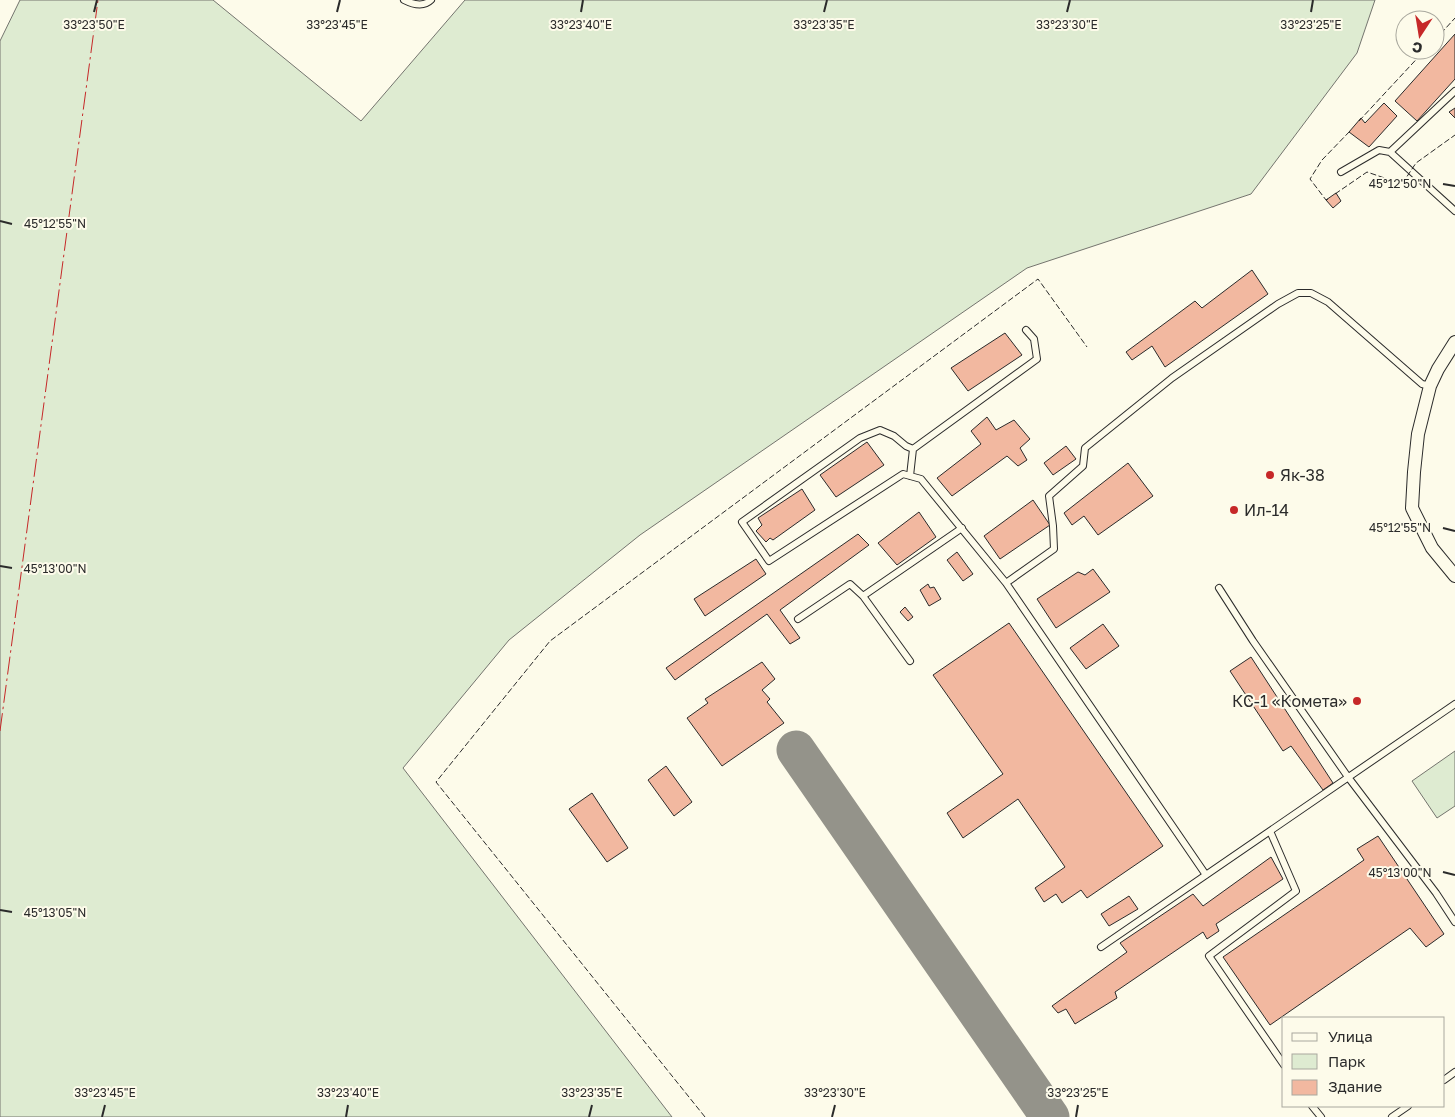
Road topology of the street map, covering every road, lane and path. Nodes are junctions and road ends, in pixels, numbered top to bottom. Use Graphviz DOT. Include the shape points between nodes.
graph roads {
  1 [pos="404,0"];
  2 [pos="431,0"];
  3 [pos="1455,91"];
  4 [pos="1390,152"];
  5 [pos="1341,172"];
  6 [pos="1455,211"];
  7 [pos="1026,330"];
  8 [pos="1455,342"];
  9 [pos="1430,386"];
  10 [pos="913,449"];
  11 [pos="910,476"];
  12 [pos="962,528"];
  13 [pos="1455,576"];
  14 [pos="1006,583"];
  15 [pos="1219,588"];
  16 [pos="864,596"];
  17 [pos="798,619"];
  18 [pos="910,661"];
  19 [pos="1455,704"];
  20 [pos="1348,778"];
  21 [pos="1270,831"];
  22 [pos="1206,875"];
  23 [pos="1455,922"];
  24 [pos="1101,947"];
  25 [pos="1282,1062"];
  26 [pos="1313,1107"];
  27 [pos="1407,1107"];
  28 [pos="1321,1117"];
  29 [pos="1392,1117"];
  1 -- 2 [label="lane" via="414,5"];
  3 -- 4 [label="lane"];
  4 -- 5 [label="lane" via="1379,150"];
  4 -- 6 [label="lane"];
  7 -- 10 [label="lane" via="1034,339 1037,359"];
  8 -- 9 [label="street"];
  9 -- 13 [label="street" via="1418,434 1412,508 1432,548"];
  9 -- 14 [label="lane" via="1422,384 1328,302 1311,293 1298,293 1172,378 1086,448 1083,466 1049,496 1054,548"];
  10 -- 11 [label="lane"];
  10 -- 11 [label="lane" via="880,430 860,438 742,522 769,561 903,474"];
  11 -- 12 [label="lane" via="921,479"];
  12 -- 14 [label="lane"];
  12 -- 16 [label="lane"];
  14 -- 22 [label="lane"];
  15 -- 20 [label="lane"];
  16 -- 17 [label="lane" via="850,584"];
  16 -- 18 [label="lane"];
  19 -- 20 [label="lane"];
  20 -- 21 [label="lane"];
  20 -- 23 [label="lane"];
  21 -- 22 [label="lane"];
  21 -- 25 [label="lane" via="1296,891 1209,956"];
  22 -- 24 [label="lane"];
  26 -- 28 [label="lane"];
  27 -- 29 [label="lane"];
}
